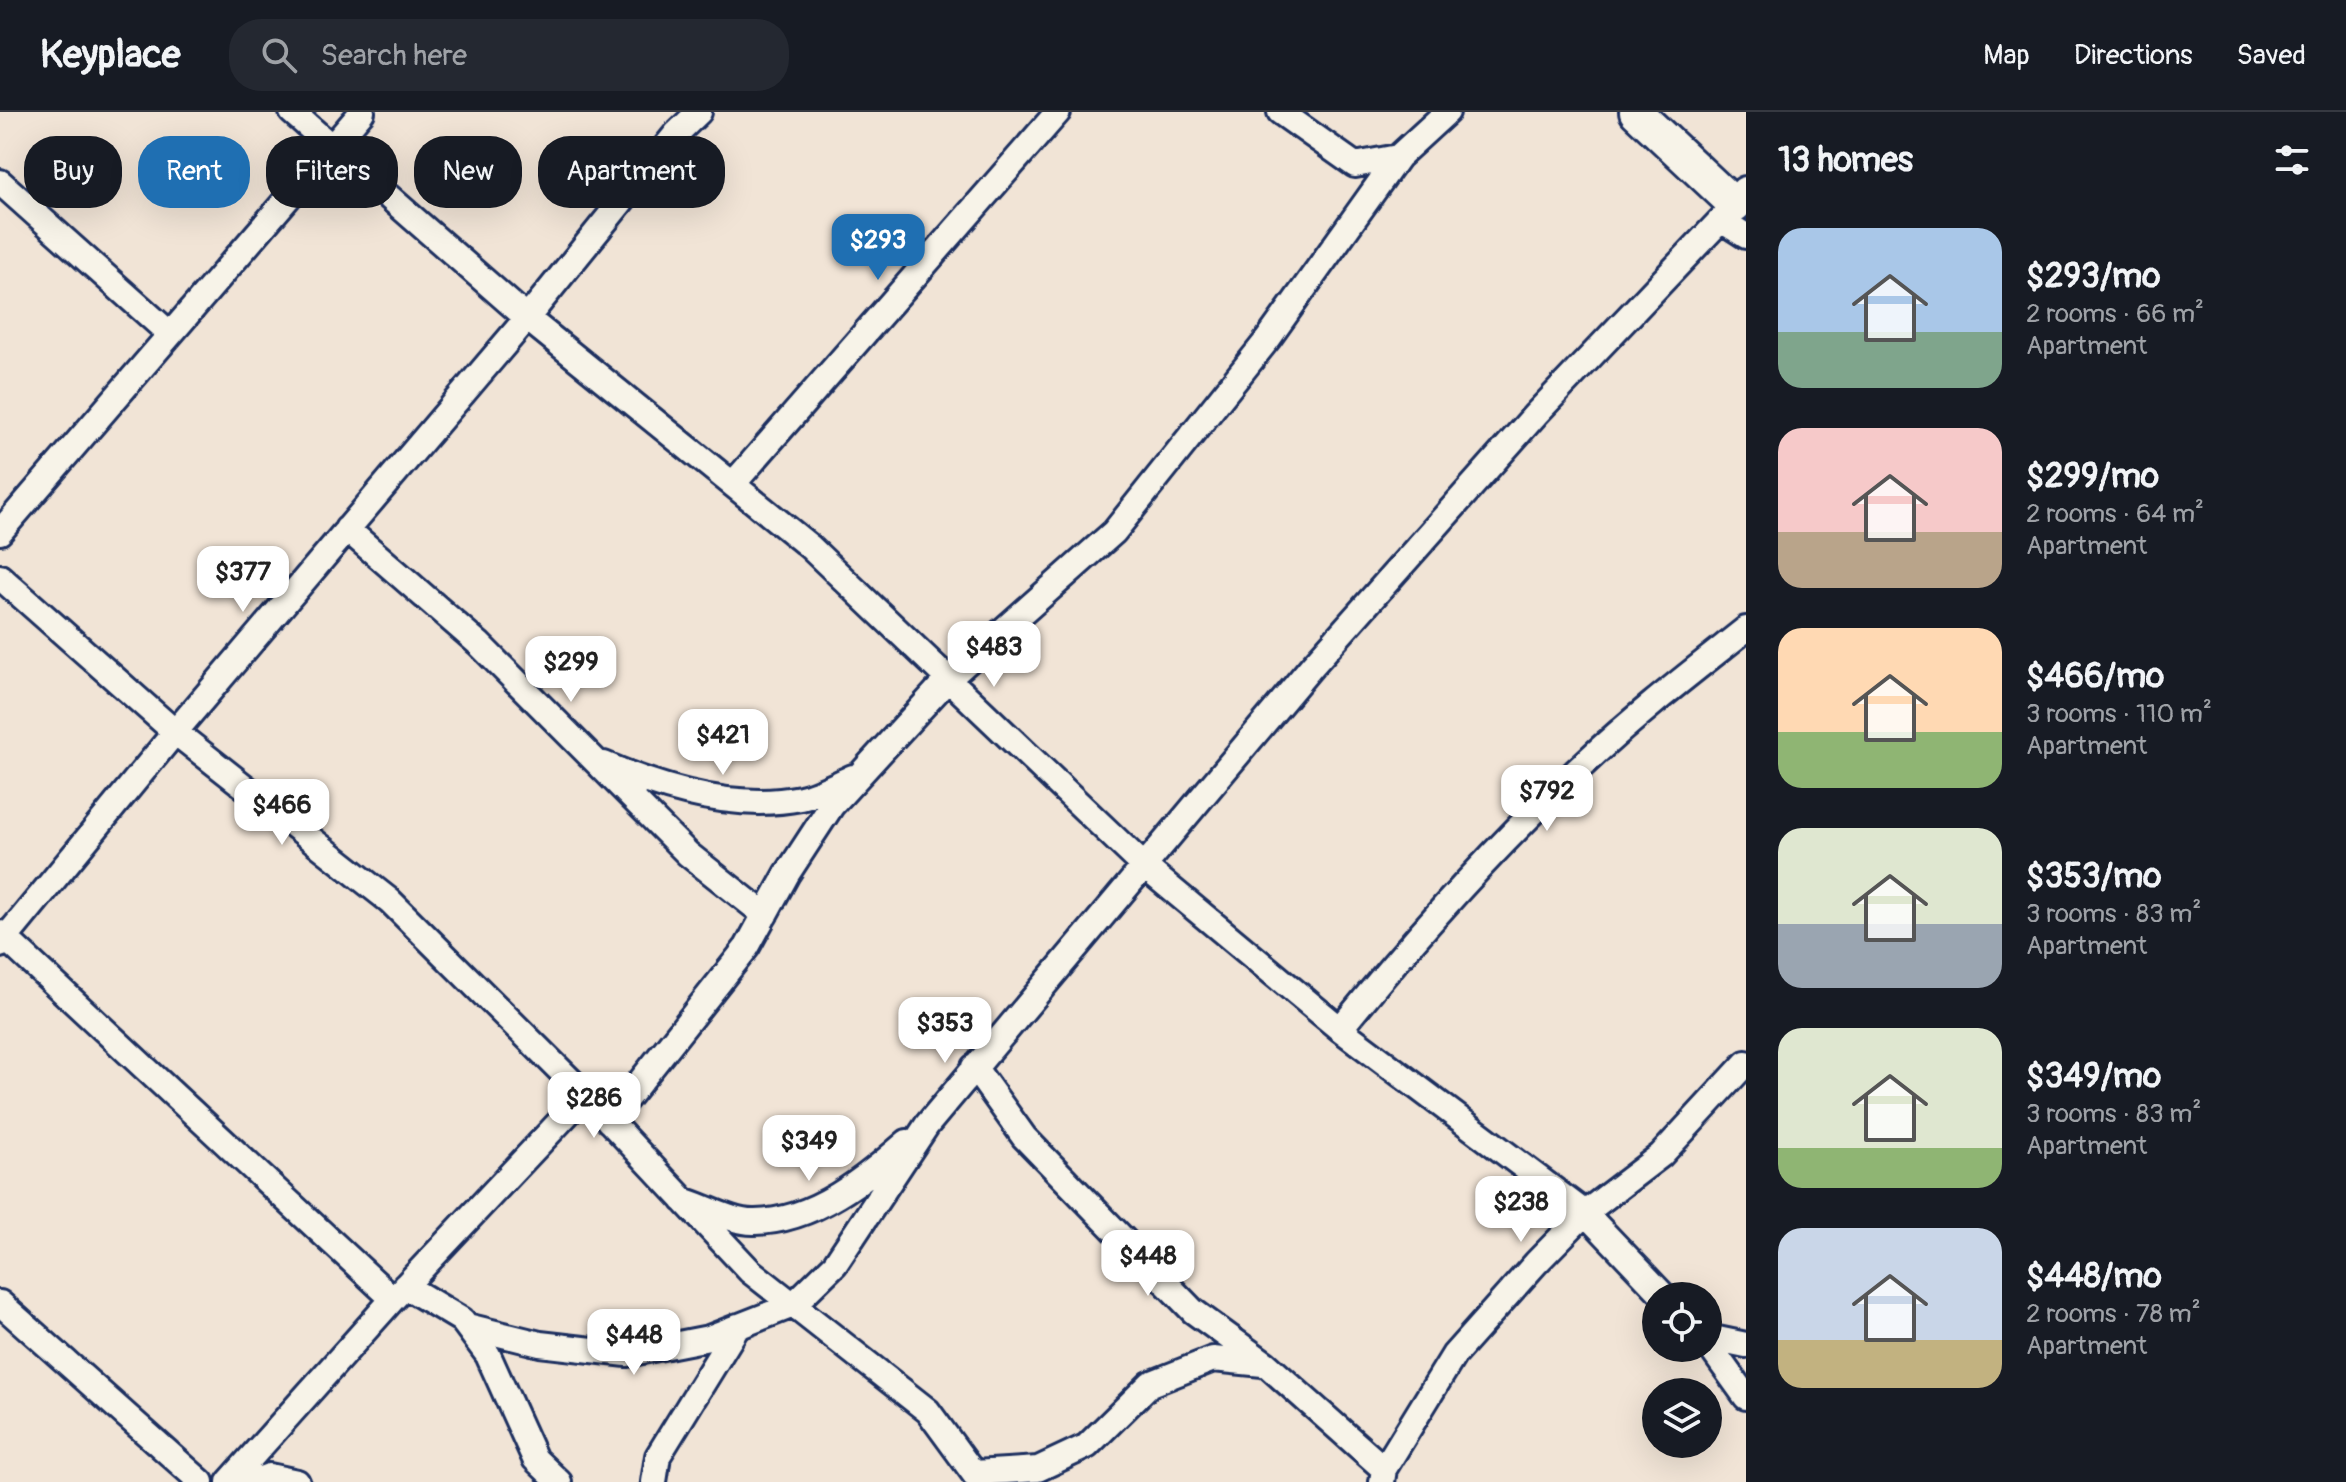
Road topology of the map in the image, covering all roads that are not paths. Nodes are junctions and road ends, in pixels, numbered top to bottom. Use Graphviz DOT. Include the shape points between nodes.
graph roads {
  1 [pos="292,112"];
  2 [pos="362,112"];
  3 [pos="699,112"];
  4 [pos="1058,112"];
  5 [pos="1280,112"];
  6 [pos="1447,112"];
  7 [pos="1636,112"];
  8 [pos="321,136"];
  9 [pos="340,136"];
  10 [pos="1398,157"];
  11 [pos="0,182"];
  12 [pos="398,204"];
  13 [pos="1734,206"];
  14 [pos="278,208"];
  15 [pos="1746,236"];
  16 [pos="527,318"];
  17 [pos="170,334"];
  18 [pos="733,484"];
  19 [pos="347,529"];
  20 [pos="0,532"];
  21 [pos="0,577"];
  22 [pos="1746,629"];
  23 [pos="948,679"];
  24 [pos="175,732"];
  25 [pos="590,758"];
  26 [pos="859,775"];
  27 [pos="1145,867"];
  28 [pos="765,915"];
  29 [pos="2,939"];
  30 [pos="1340,1029"];
  31 [pos="1746,1063"];
  32 [pos="974,1067"];
  33 [pos="585,1095"];
  34 [pos="609,1121"];
  35 [pos="927,1125"];
  36 [pos="679,1198"];
  37 [pos="1585,1213"];
  38 [pos="1651,1282"];
  39 [pos="399,1293"];
  40 [pos="0,1303"];
  41 [pos="793,1305"];
  42 [pos="467,1326"];
  43 [pos="738,1326"];
  44 [pos="1722,1340"];
  45 [pos="1746,1345"];
  46 [pos="1721,1362"];
  47 [pos="1266,1364"];
  48 [pos="1746,1397"];
  49 [pos="1383,1475"];
  50 [pos="977,1478"];
  51 [pos="201,1482"];
  52 [pos="229,1482"];
  53 [pos="253,1482"];
  54 [pos="297,1482"];
  55 [pos="559,1482"];
  56 [pos="654,1482"];
  1 -- 8 [label="street"];
  2 -- 9 [label="street"];
  3 -- 16 [label="street"];
  4 -- 18 [label="street"];
  5 -- 10 [label="street" via="1355,165"];
  6 -- 10 [label="street"];
  7 -- 13 [label="street"];
  10 -- 23 [label="street" via="1268,339 1114,532"];
  11 -- 17 [label="street"];
  12 -- 16 [label="street"];
  13 -- 15 [label="street"];
  13 -- 27 [label="street" via="1526,425 1312,666"];
  14 -- 17 [label="street"];
  16 -- 18 [label="street"];
  16 -- 19 [label="street"];
  17 -- 20 [label="street"];
  18 -- 23 [label="street" via="809,546"];
  19 -- 24 [label="street"];
  19 -- 25 [label="street" via="479,644"];
  21 -- 24 [label="street"];
  22 -- 30 [label="street" via="1588,759 1409,944"];
  23 -- 26 [label="street"];
  23 -- 27 [label="street"];
  24 -- 29 [label="street"];
  24 -- 33 [label="street" via="390,901"];
  25 -- 26 [label="street" via="641,780 719,801 802,798"];
  25 -- 28 [label="street" via="688,854"];
  26 -- 28 [label="street" via="832,805"];
  27 -- 30 [label="street"];
  27 -- 32 [label="street"];
  28 -- 34 [label="street" via="747,947"];
  29 -- 39 [label="street"];
  30 -- 37 [label="street"];
  31 -- 37 [label="street" via="1661,1155"];
  32 -- 35 [label="street"];
  32 -- 47 [label="street" via="1024,1137 1193,1311"];
  33 -- 34 [label="street"];
  33 -- 39 [label="street"];
  34 -- 36 [label="street"];
  35 -- 36 [label="street" via="864,1180 806,1212 753,1223"];
  35 -- 41 [label="street" via="835,1264"];
  36 -- 41 [label="street" via="750,1271"];
  37 -- 38 [label="street"];
  37 -- 49 [label="street" via="1454,1355"];
  39 -- 42 [label="street"];
  39 -- 52 [label="street"];
  40 -- 51 [label="street"];
  41 -- 43 [label="street"];
  41 -- 50 [label="street" via="928,1411"];
  42 -- 43 [label="street" via="540,1344 627,1354 709,1338"];
  42 -- 55 [label="street" via="488,1355 535,1459"];
  43 -- 56 [label="street" via="658,1456"];
  44 -- 45 [label="street"];
  46 -- 48 [label="street"];
  47 -- 49 [label="street"];
  47 -- 50 [label="street" via="1213,1359 1150,1384 1087,1446 1038,1469"];
  53 -- 54 [label="street" via="269,1476"];
}
